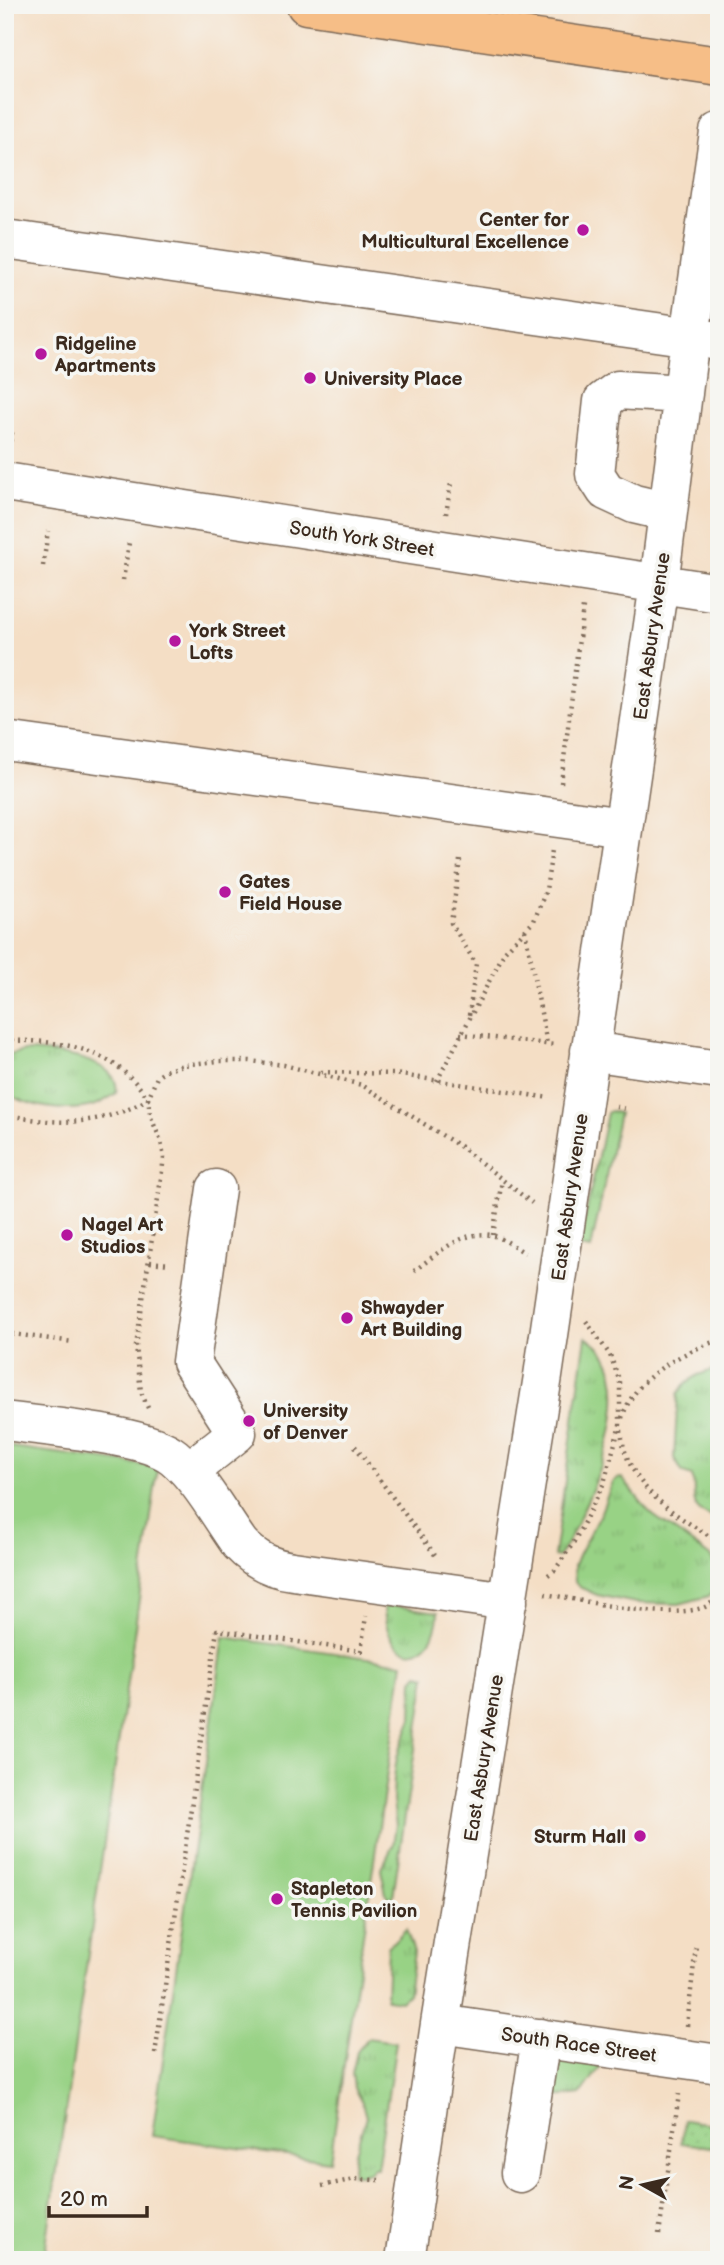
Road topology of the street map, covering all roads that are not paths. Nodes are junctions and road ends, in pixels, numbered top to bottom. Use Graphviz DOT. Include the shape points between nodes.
graph roads {
  1 [pos="306,5"];
  2 [pos="719,66"];
  3 [pos="719,132"];
  4 [pos="5,239"];
  5 [pos="710,253"];
  6 [pos="704,339"];
  7 [pos="683,394"];
  8 [pos="7,467"];
  9 [pos="668,512"];
  10 [pos="659,584"];
  11 [pos="719,593"];
  12 [pos="5,741"];
  13 [pos="623,827"];
  14 [pos="573,1048"];
  15 [pos="719,1070"];
  16 [pos="216,1189"];
  17 [pos="5,1421"];
  18 [pos="189,1471"];
  19 [pos="528,1592"];
  20 [pos="440,2024"];
  21 [pos="541,2038"];
  22 [pos="719,2064"];
  23 [pos="520,2173"];
  24 [pos="405,2260"];
  1 -- 2 [label="main road"];
  3 -- 5 [label="street, East Asbury Avenue"];
  4 -- 6 [label="street"];
  5 -- 6 [label="street, East Asbury Avenue"];
  6 -- 7 [label="street, East Asbury Avenue"];
  7 -- 9 [label="street, East Asbury Avenue"];
  7 -- 9 [label="street" via="618,390 603,401 595,474 606,491"];
  8 -- 10 [label="street, South York Street"];
  9 -- 10 [label="street, East Asbury Avenue"];
  10 -- 11 [label="street, South York Street"];
  10 -- 13 [label="street, East Asbury Avenue"];
  12 -- 13 [label="street"];
  13 -- 14 [label="street, East Asbury Avenue"];
  14 -- 15 [label="street"];
  14 -- 19 [label="street, East Asbury Avenue"];
  16 -- 18 [label="street" via="191,1362 237,1433"];
  17 -- 18 [label="street" via="153,1445"];
  18 -- 19 [label="street" via="240,1544 268,1565 293,1572"];
  19 -- 20 [label="street, East Asbury Avenue"];
  20 -- 21 [label="street, South Race Street"];
  20 -- 24 [label="street, East Asbury Avenue"];
  21 -- 22 [label="street, South Race Street"];
  21 -- 23 [label="street"];
}
